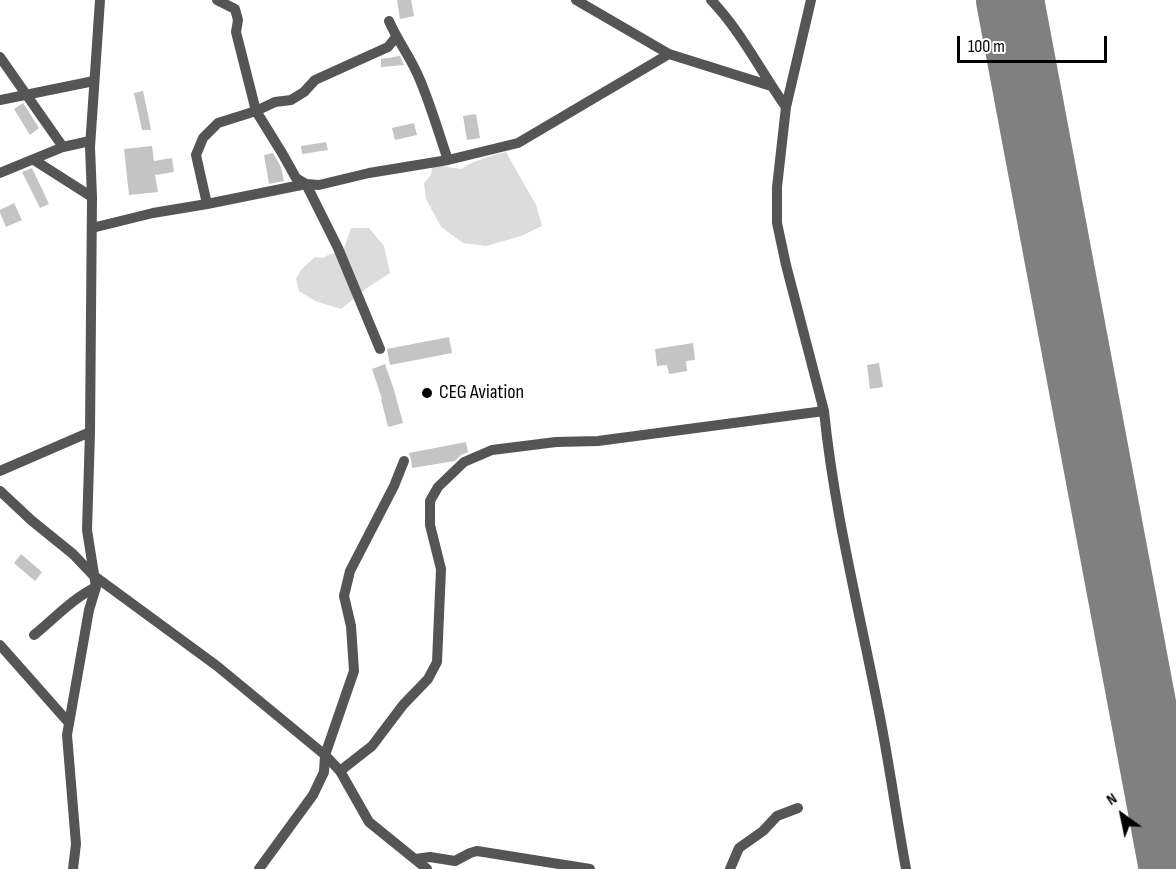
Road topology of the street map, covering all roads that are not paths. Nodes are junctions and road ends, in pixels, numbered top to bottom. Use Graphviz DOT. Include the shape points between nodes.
graph roads {
  1 [pos="100,0"];
  2 [pos="217,0"];
  3 [pos="576,0"];
  4 [pos="711,0"];
  5 [pos="811,0"];
  6 [pos="389,21"];
  7 [pos="396,37"];
  8 [pos="669,54"];
  9 [pos="0,57"];
  10 [pos="94,81"];
  11 [pos="771,86"];
  12 [pos="26,94"];
  13 [pos="0,100"];
  14 [pos="786,107"];
  15 [pos="256,111"];
  16 [pos="90,141"];
  17 [pos="63,147"];
  18 [pos="34,160"];
  19 [pos="448,160"];
  20 [pos="0,173"];
  21 [pos="306,184"];
  22 [pos="92,197"];
  23 [pos="207,204"];
  24 [pos="92,228"];
  25 [pos="380,349"];
  26 [pos="824,411"];
  27 [pos="90,432"];
  28 [pos="404,460"];
  29 [pos="0,471"];
  30 [pos="0,491"];
  31 [pos="93,575"];
  32 [pos="96,587"];
  33 [pos="34,635"];
  34 [pos="0,645"];
  35 [pos="69,723"];
  36 [pos="326,754"];
  37 [pos="340,771"];
  38 [pos="798,808"];
  39 [pos="415,859"];
  40 [pos="73,869"];
  41 [pos="259,869"];
  42 [pos="427,869"];
  43 [pos="590,869"];
  44 [pos="730,869"];
  45 [pos="906,869"];
  1 -- 10 [label="street"];
  2 -- 15 [label="street" via="235,9 236,32"];
  3 -- 8 [label="street"];
  4 -- 11 [label="street"];
  5 -- 14 [label="street"];
  6 -- 7 [label="street"];
  7 -- 15 [label="street" via="388,47 315,80 291,100"];
  7 -- 19 [label="street" via="420,80"];
  8 -- 11 [label="street"];
  8 -- 19 [label="street" via="518,143"];
  9 -- 12 [label="street"];
  10 -- 12 [label="street"];
  10 -- 16 [label="street"];
  11 -- 14 [label="street"];
  12 -- 13 [label="street"];
  12 -- 17 [label="street"];
  14 -- 26 [label="street" via="777,223"];
  15 -- 21 [label="street" via="296,178"];
  15 -- 23 [label="street" via="218,123 203,138 196,155"];
  16 -- 17 [label="street"];
  16 -- 22 [label="street"];
  17 -- 18 [label="street"];
  18 -- 20 [label="street"];
  18 -- 22 [label="street"];
  19 -- 21 [label="street" via="319,185"];
  21 -- 23 [label="street"];
  21 -- 25 [label="street" via="338,248"];
  22 -- 24 [label="street"];
  23 -- 24 [label="street"];
  24 -- 27 [label="street"];
  26 -- 37 [label="street" via="598,441 492,450 464,462 438,486 430,501 430,525 441,569 437,662 428,679 372,746"];
  26 -- 45 [label="street" via="846,556 879,708"];
  27 -- 29 [label="street"];
  27 -- 31 [label="street" via="87,530"];
  28 -- 36 [label="street" via="350,571 344,596 354,671"];
  30 -- 31 [label="street"];
  31 -- 32 [label="street"];
  31 -- 36 [label="street" via="217,666"];
  32 -- 33 [label="street" via="76,598"];
  32 -- 35 [label="street"];
  34 -- 35 [label="street"];
  35 -- 40 [label="street" via="76,844"];
  36 -- 37 [label="street"];
  36 -- 41 [label="street" via="324,772 313,795"];
  37 -- 39 [label="street" via="369,822"];
  38 -- 44 [label="street" via="777,816 738,848"];
  39 -- 42 [label="street"];
  39 -- 43 [label="street" via="430,856 454,861 477,851"];
}
